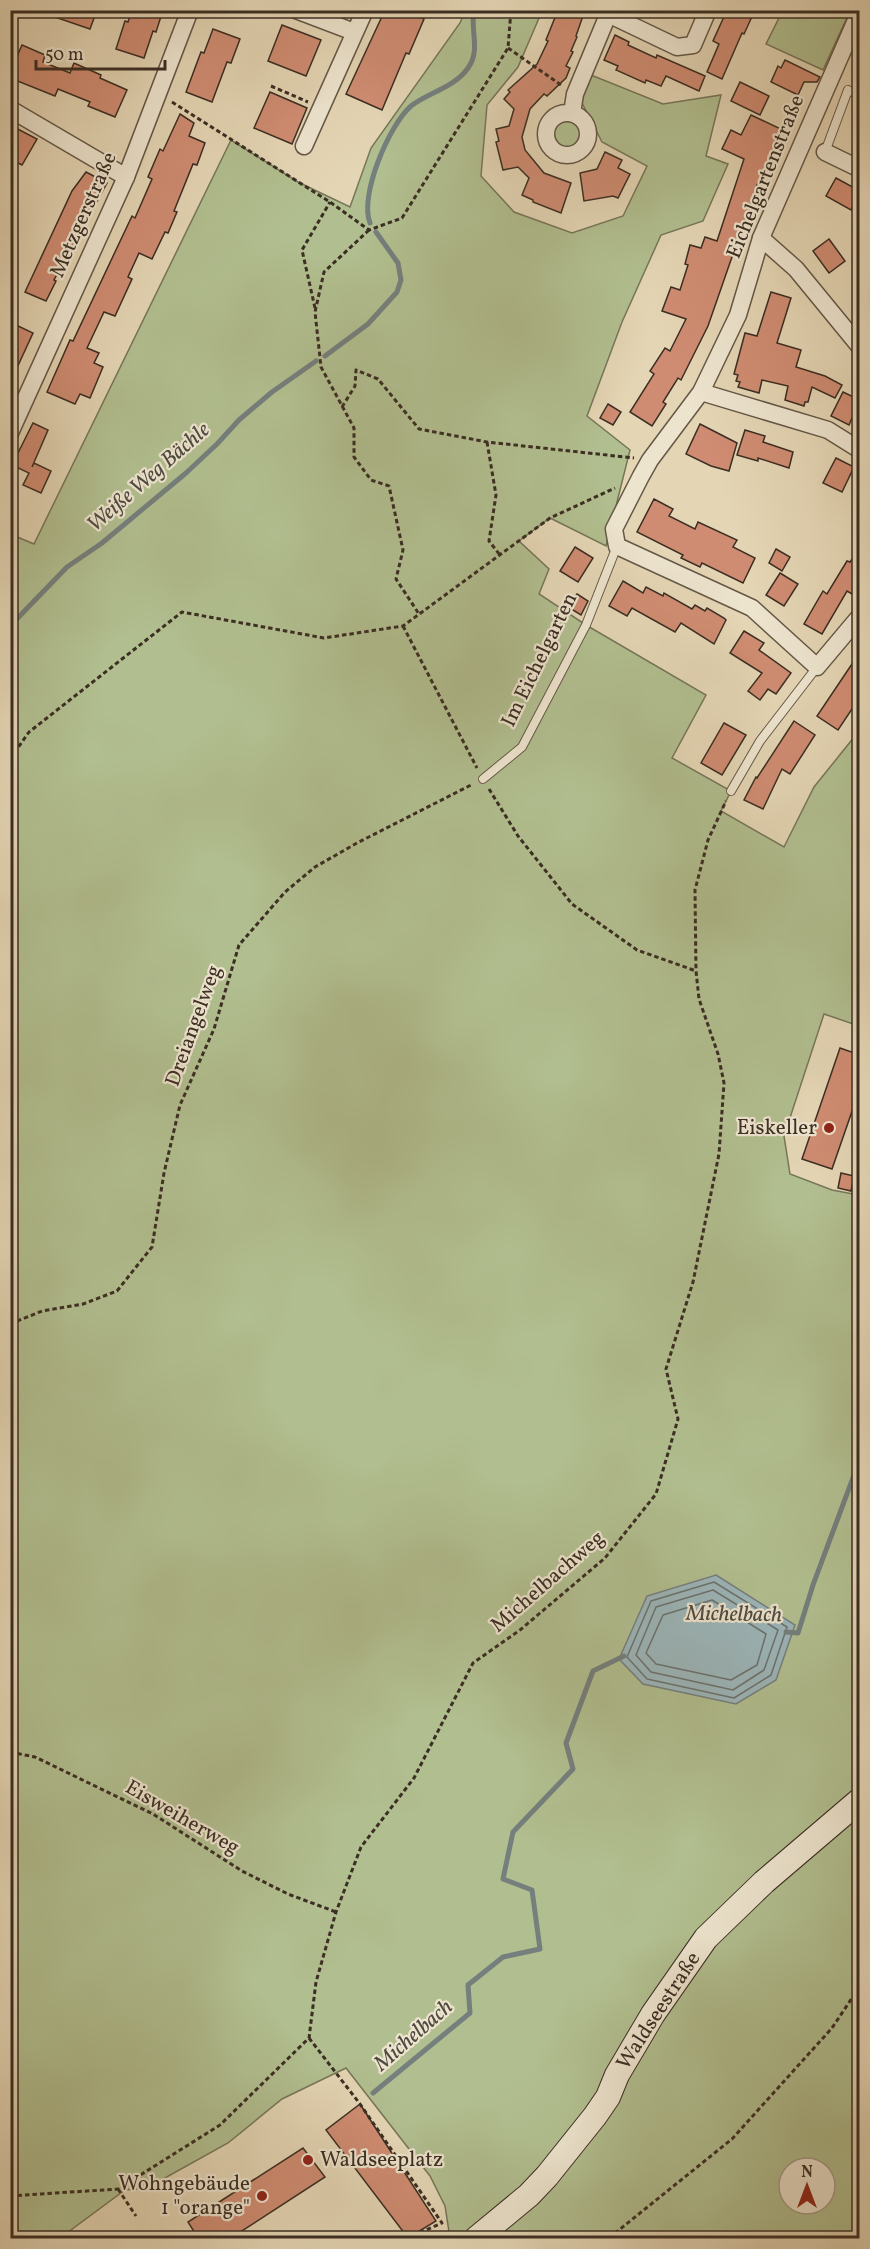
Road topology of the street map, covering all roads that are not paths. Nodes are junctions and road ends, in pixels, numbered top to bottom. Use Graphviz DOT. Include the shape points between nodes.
graph roads {
  1 [pos="190,10"];
  2 [pos="296,10"];
  3 [pos="365,10"];
  4 [pos="708,10"];
  5 [pos="860,11"];
  6 [pos="609,12"];
  7 [pos="354,32"];
  8 [pos="860,95"];
  9 [pos="10,109"];
  10 [pos="572,113"];
  11 [pos="304,146"];
  12 [pos="825,152"];
  13 [pos="860,169"];
  14 [pos="126,177"];
  15 [pos="760,238"];
  16 [pos="860,347"];
  17 [pos="701,392"];
  18 [pos="10,433"];
  19 [pos="860,450"];
  20 [pos="617,546"];
  21 [pos="860,616"];
  22 [pos="817,667"];
  23 [pos="483,779"];
  24 [pos="731,791"];
  25 [pos="860,1800"];
  26 [pos="477,2238"];
  1 -- 14 [label="street, Metzgerstraße"];
  2 -- 7 [label="street"];
  3 -- 7 [label="street"];
  4 -- 6 [label="street" via="693,45 677,47"];
  5 -- 15 [label="street, Eichelgartenstraße"];
  6 -- 10 [label="street" via="575,94"];
  7 -- 11 [label="street"];
  8 -- 12 [label="lane" via="848,90"];
  9 -- 14 [label="street"];
  12 -- 13 [label="street"];
  14 -- 18 [label="street, Metzgerstraße"];
  15 -- 16 [label="street" via="796,269"];
  15 -- 17 [label="street, Eichelgartenstraße" via="738,315"];
  17 -- 19 [label="street" via="828,430"];
  17 -- 20 [label="street, Im Eichelgarten" via="641,476 614,529"];
  20 -- 22 [label="street" via="752,608"];
  20 -- 23 [label="lane, Im Eichelgarten" via="586,625 522,747"];
  21 -- 22 [label="street"];
  22 -- 24 [label="lane" via="760,741"];
  25 -- 26 [label="street, Waldseestraße" via="706,1938 653,2014 595,2116 529,2195"];
}
